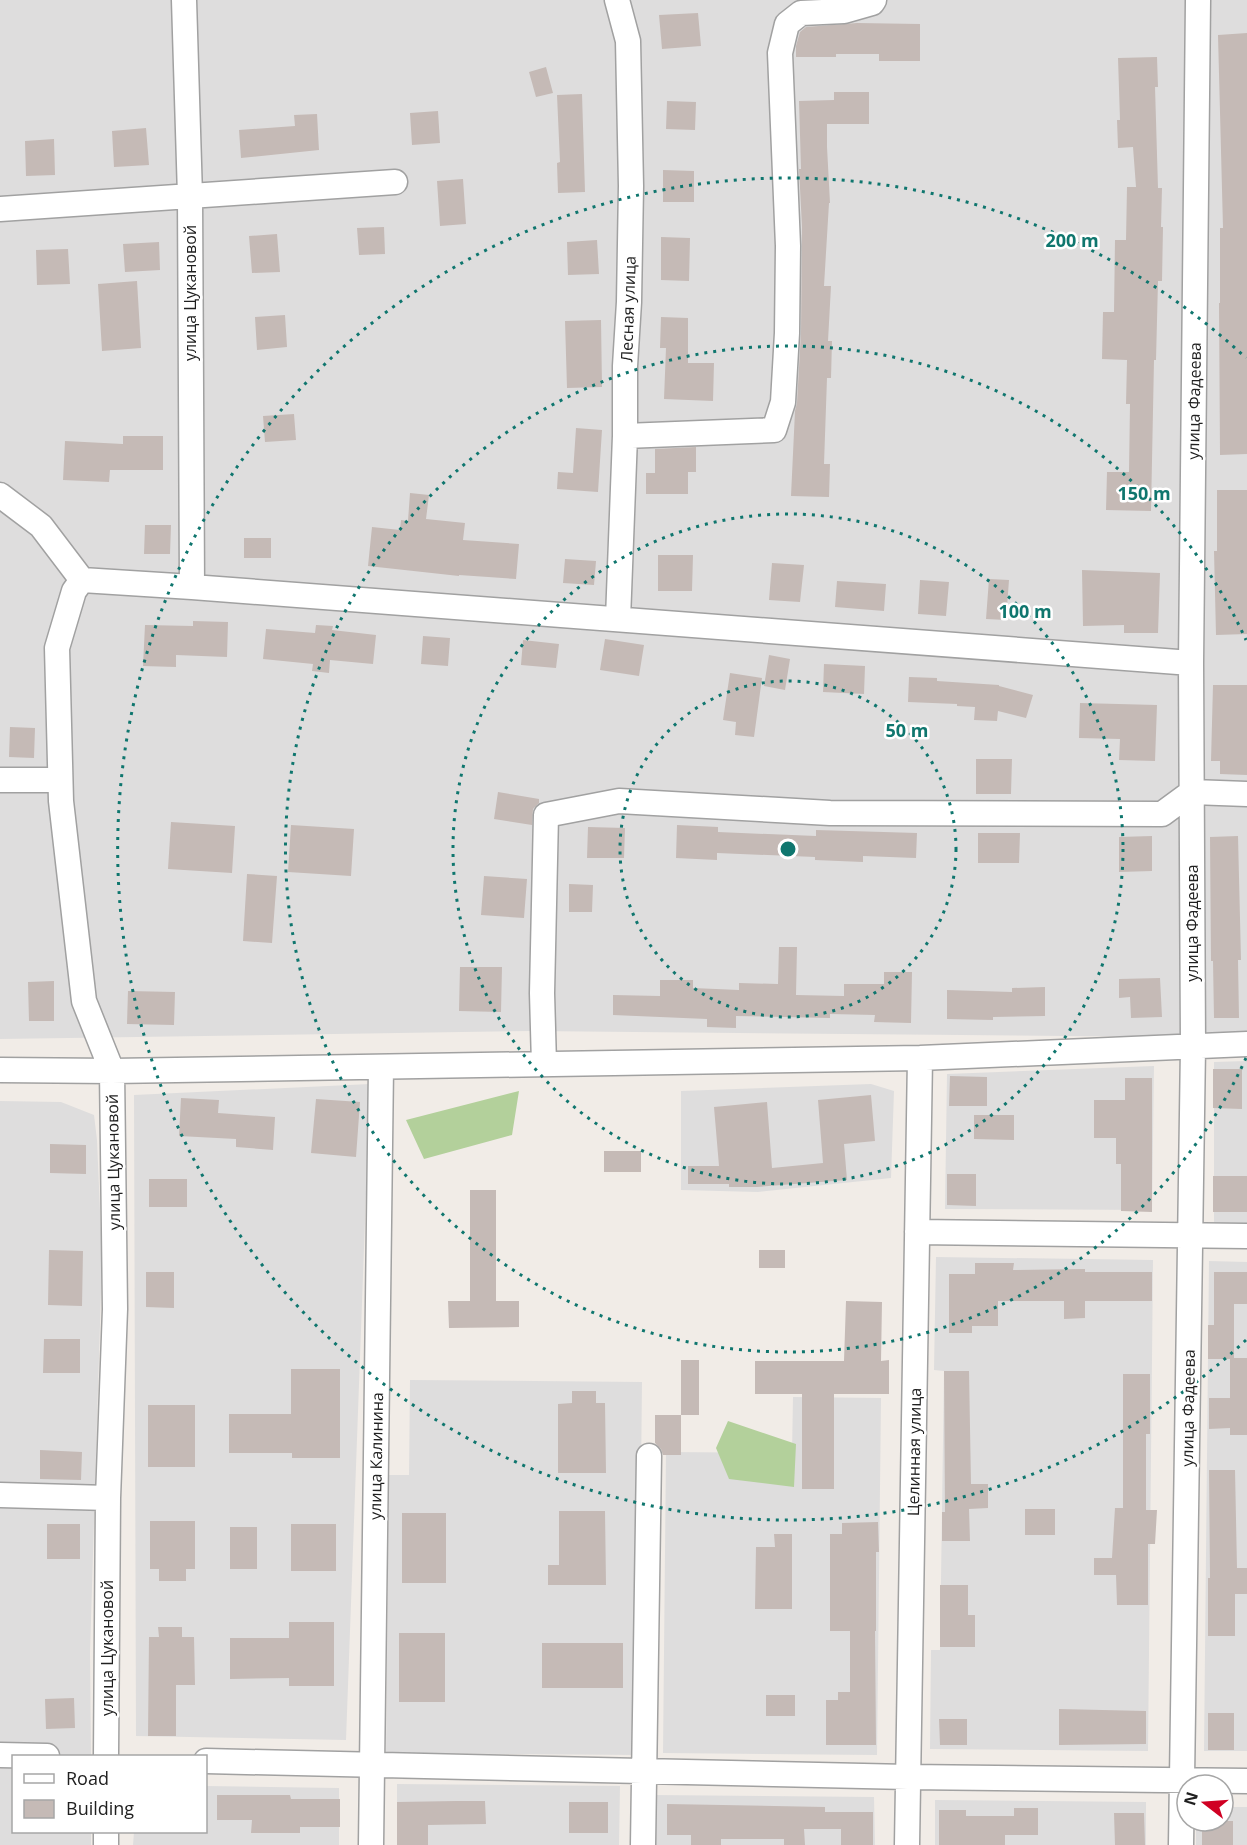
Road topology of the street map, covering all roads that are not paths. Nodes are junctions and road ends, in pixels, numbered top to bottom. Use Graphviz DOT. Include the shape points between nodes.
graph roads {
  1 [pos="184,0"];
  2 [pos="617,0"];
  3 [pos="874,0"];
  4 [pos="1198,0"];
  5 [pos="395,182"];
  6 [pos="190,196"];
  7 [pos="0,209"];
  8 [pos="626,436"];
  9 [pos="0,495"];
  10 [pos="82,580"];
  11 [pos="192,587"];
  12 [pos="618,619"];
  13 [pos="1191,663"];
  14 [pos="0,780"];
  15 [pos="60,780"];
  16 [pos="1192,792"];
  17 [pos="1247,794"];
  18 [pos="1247,1044"];
  19 [pos="1193,1047"];
  20 [pos="920,1058"];
  21 [pos="544,1064"];
  22 [pos="381,1067"];
  23 [pos="0,1070"];
  24 [pos="112,1071"];
  25 [pos="917,1232"];
  26 [pos="1190,1234"];
  27 [pos="1247,1236"];
  28 [pos="649,1456"];
  29 [pos="0,1495"];
  30 [pos="108,1498"];
  31 [pos="106,1755"];
  32 [pos="207,1761"];
  33 [pos="372,1764"];
  34 [pos="645,1771"];
  35 [pos="1182,1773"];
  36 [pos="908,1777"];
  37 [pos="1175,1780"];
  38 [pos="370,1845"];
  39 [pos="643,1845"];
  40 [pos="907,1845"];
  1 -- 6 [label="street, улица Цукановой"];
  2 -- 8 [label="street, Лесная улица" via="628,41 631,186"];
  3 -- 8 [label="street" via="844,11 801,13 787,24 780,53 788,246 787,333 783,402 774,430"];
  4 -- 13 [label="street, улица Фадеева"];
  5 -- 6 [label="street"];
  6 -- 7 [label="street"];
  6 -- 11 [label="street, улица Цукановой"];
  8 -- 12 [label="street, Лесная улица"];
  9 -- 10 [label="street" via="41,526"];
  10 -- 11 [label="street"];
  10 -- 15 [label="street, улица Цукановой" via="74,591 57,648"];
  11 -- 12 [label="street"];
  12 -- 13 [label="street"];
  13 -- 16 [label="street, улица Фадеева"];
  14 -- 15 [label="street"];
  15 -- 24 [label="street, улица Цукановой" via="84,1001"];
  16 -- 17 [label="street"];
  16 -- 19 [label="street, улица Фадеева"];
  16 -- 21 [label="street" via="1162,814 830,813 618,801 546,815"];
  18 -- 19 [label="street"];
  19 -- 20 [label="street"];
  19 -- 26 [label="street, улица Фадеева"];
  20 -- 21 [label="street"];
  20 -- 25 [label="street, Целинная улица"];
  21 -- 22 [label="street"];
  22 -- 24 [label="street"];
  22 -- 33 [label="street, улица Калинина"];
  23 -- 24 [label="street"];
  24 -- 30 [label="street, улица Цукановой" via="115,1309"];
  25 -- 26 [label="street"];
  25 -- 36 [label="street, Целинная улица"];
  26 -- 27 [label="street"];
  26 -- 35 [label="street, улица Фадеева"];
  28 -- 34 [label="street"];
  29 -- 30 [label="street"];
  30 -- 31 [label="street, улица Цукановой"];
  32 -- 33 [label="street"];
  33 -- 34 [label="street"];
  33 -- 38 [label="street, улица Калинина"];
  34 -- 36 [label="street"];
  34 -- 39 [label="street"];
  36 -- 37 [label="street"];
  36 -- 40 [label="street, Целинная улица"];
}
